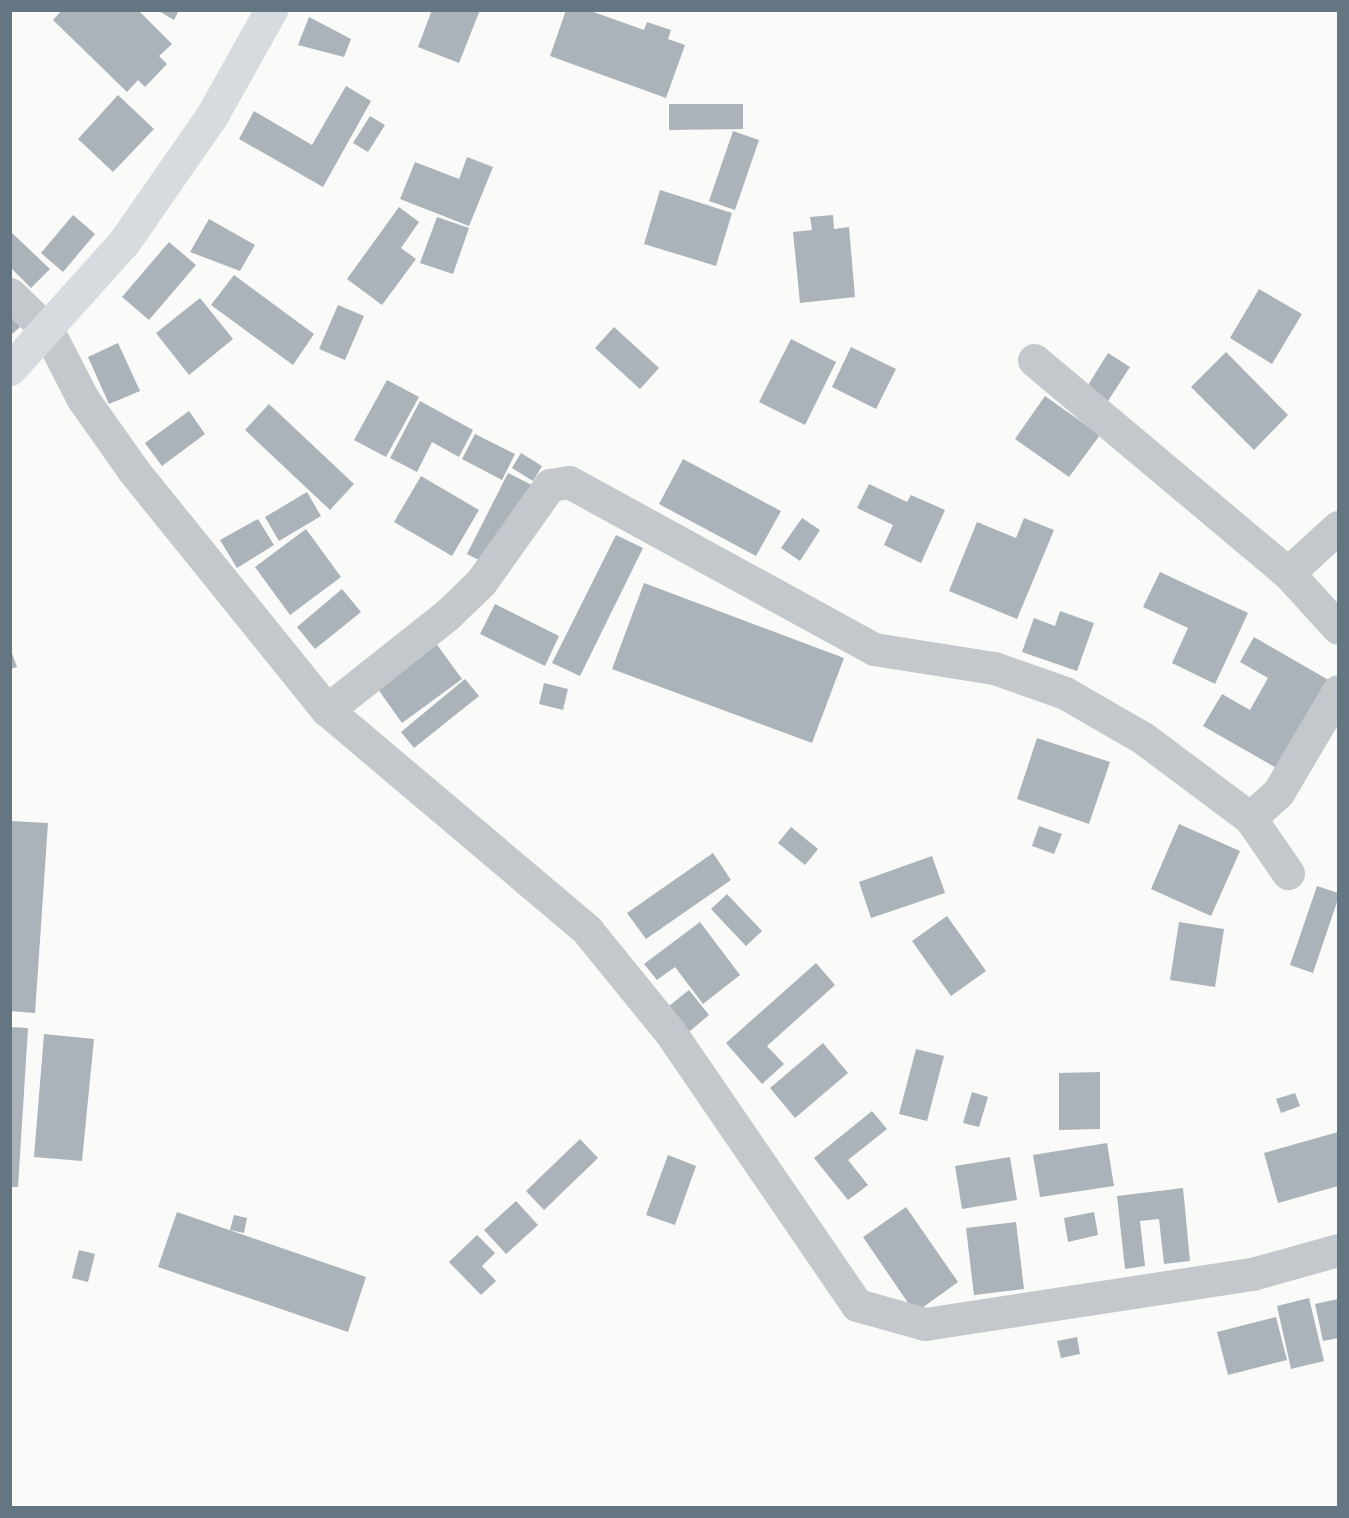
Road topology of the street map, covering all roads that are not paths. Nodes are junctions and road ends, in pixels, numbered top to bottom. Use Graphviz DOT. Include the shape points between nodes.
graph roads {
  1 [pos="272,10"];
  2 [pos="10,294"];
  3 [pos="48,331"];
  4 [pos="1034,360"];
  5 [pos="10,369"];
  6 [pos="1338,527"];
  7 [pos="1288,573"];
  8 [pos="1338,628"];
  9 [pos="1338,691"];
  10 [pos="327,710"];
  11 [pos="1250,818"];
  12 [pos="1288,873"];
  13 [pos="1338,1250"];
  1 -- 3 [label="main road" via="198,136 123,242"];
  2 -- 3 [label="street"];
  3 -- 5 [label="main road"];
  3 -- 10 [label="street" via="83,399 133,470"];
  4 -- 7 [label="street"];
  6 -- 7 [label="street"];
  7 -- 8 [label="street"];
  9 -- 11 [label="street" via="1278,793"];
  10 -- 11 [label="street" via="447,615 481,582 550,485 569,482 874,649 994,668 1065,693 1143,738"];
  10 -- 13 [label="street" via="586,930 670,1032 858,1305 925,1324 1252,1274"];
  11 -- 12 [label="street"];
}
